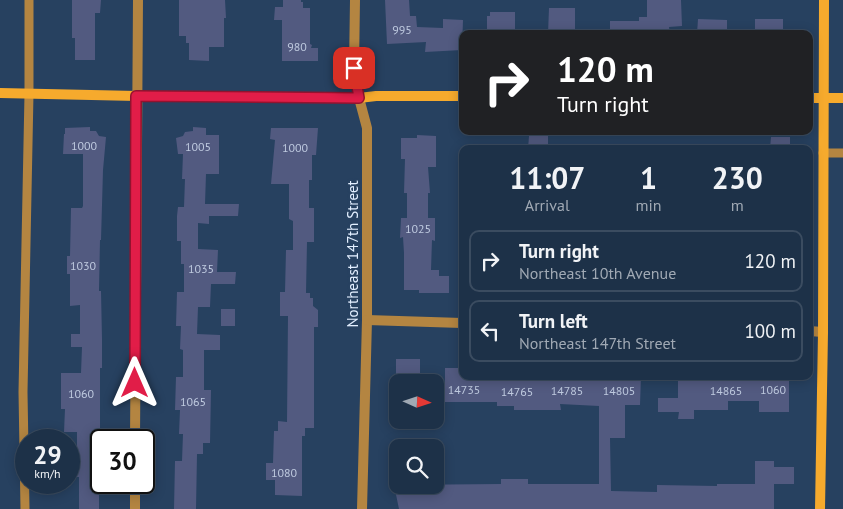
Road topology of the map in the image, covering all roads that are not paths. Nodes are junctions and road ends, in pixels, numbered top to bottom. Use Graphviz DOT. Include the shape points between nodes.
graph roads {
  1 [pos="29,0"];
  2 [pos="138,0"];
  3 [pos="355,0"];
  4 [pos="824,0"];
  5 [pos="0,93"];
  6 [pos="29,94"];
  7 [pos="136,96"];
  8 [pos="459,96"];
  9 [pos="359,98"];
  10 [pos="813,98"];
  11 [pos="823,98"];
  12 [pos="843,98"];
  13 [pos="823,153"];
  14 [pos="843,153"];
  15 [pos="367,320"];
  16 [pos="459,323"];
  17 [pos="813,331"];
  18 [pos="823,332"];
  19 [pos="135,429"];
  20 [pos="135,494"];
  21 [pos="25,509"];
  22 [pos="135,509"];
  23 [pos="362,509"];
  24 [pos="820,509"];
  1 -- 6 [label="lane"];
  2 -- 7 [label="street"];
  3 -- 9 [label="street, Northeast 147th Street" via="354,68"];
  4 -- 11 [label="street"];
  5 -- 6 [label="street"];
  6 -- 7 [label="street"];
  6 -- 21 [label="lane" via="23,392"];
  7 -- 9 [label="street"];
  7 -- 19 [label="street"];
  8 -- 9 [label="street"];
  9 -- 15 [label="street, Northeast 147th Street" via="367,128"];
  10 -- 11 [label="street"];
  11 -- 12 [label="street"];
  11 -- 13 [label="street"];
  13 -- 14 [label="lane"];
  13 -- 18 [label="street"];
  15 -- 16 [label="street"];
  15 -- 23 [label="street, Northeast 147th Street"];
  17 -- 18 [label="street"];
  18 -- 24 [label="street"];
  20 -- 22 [label="street"];
}
